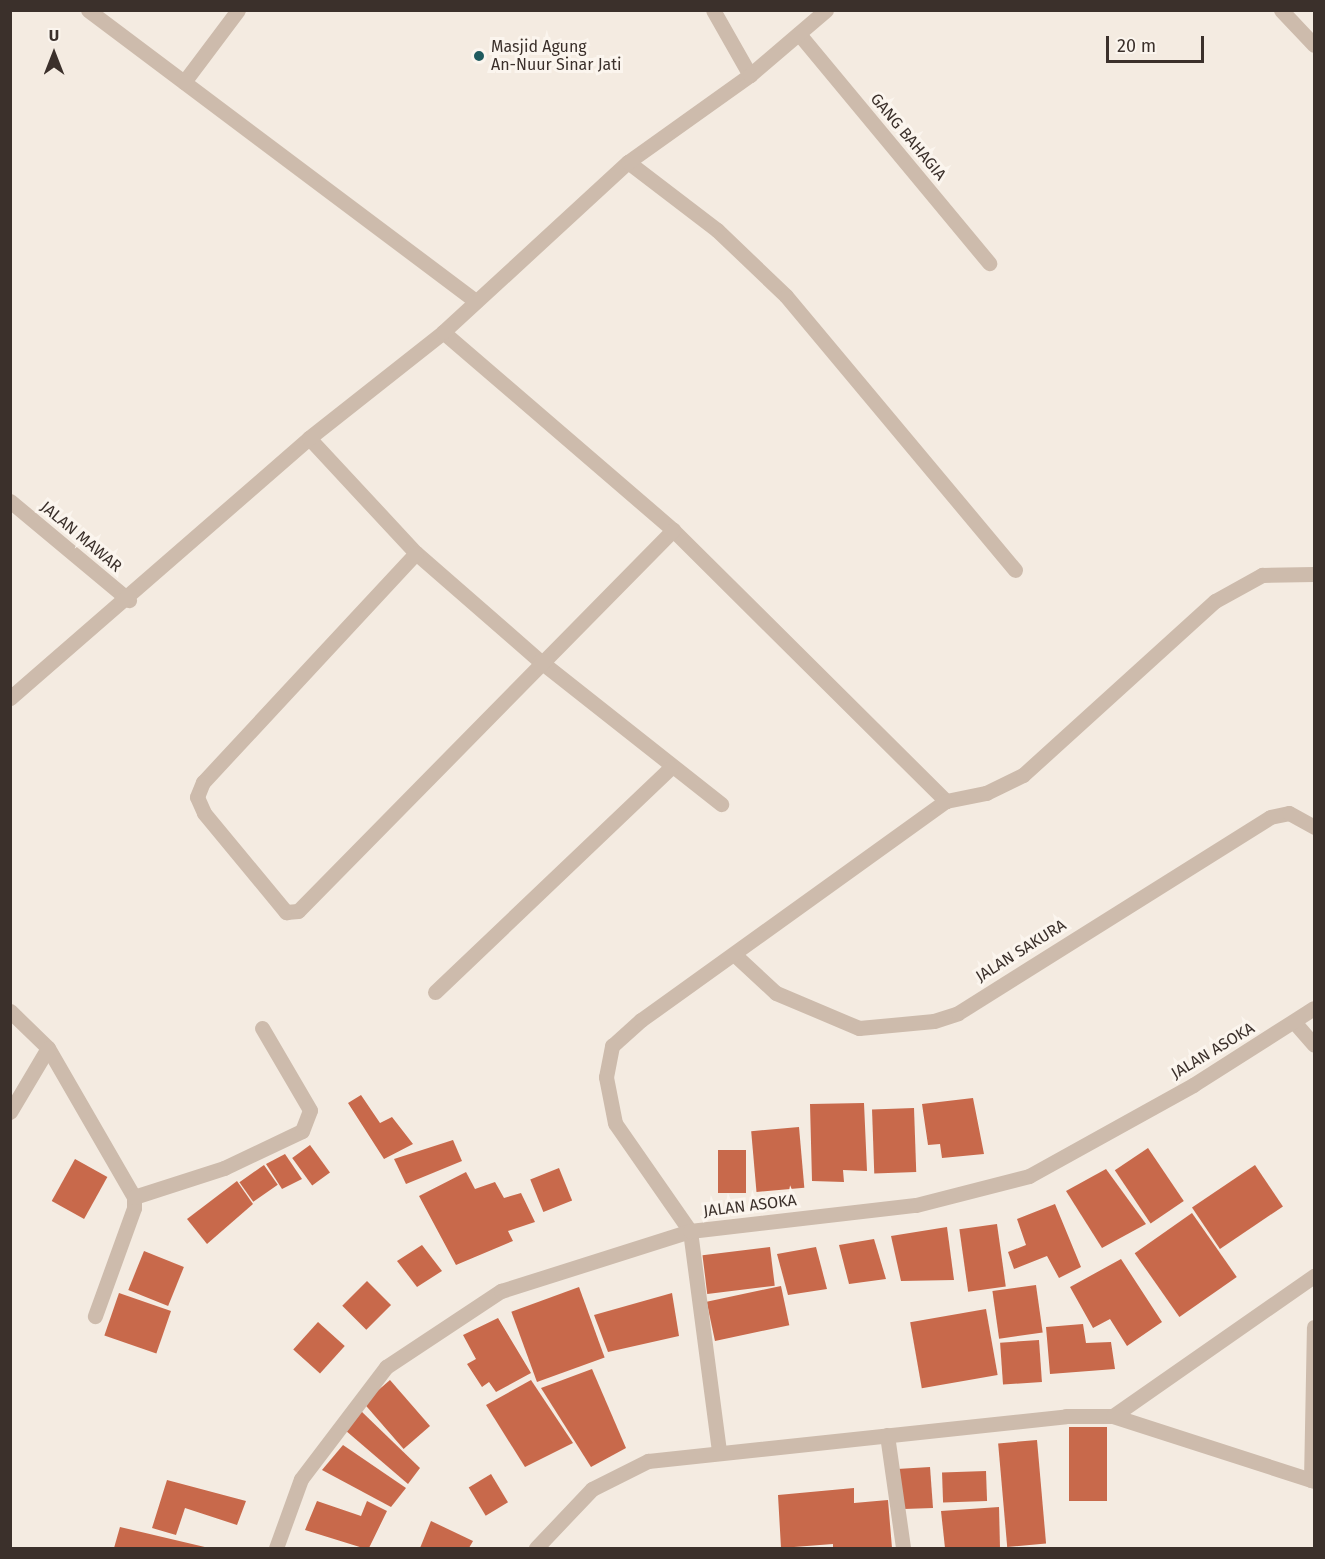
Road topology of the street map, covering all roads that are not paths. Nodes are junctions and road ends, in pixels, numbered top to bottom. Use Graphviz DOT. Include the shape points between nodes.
graph roads {
  1 [pos="88,10"];
  2 [pos="238,10"];
  3 [pos="713,10"];
  4 [pos="826,10"];
  5 [pos="1281,10"];
  6 [pos="799,34"];
  7 [pos="1314,45"];
  8 [pos="750,75"];
  9 [pos="184,82"];
  10 [pos="628,162"];
  11 [pos="989,263"];
  12 [pos="476,301"];
  13 [pos="443,332"];
  14 [pos="309,438"];
  15 [pos="10,501"];
  16 [pos="673,530"];
  17 [pos="416,553"];
  18 [pos="1015,570"];
  19 [pos="1314,574"];
  20 [pos="129,600"];
  21 [pos="540,661"];
  22 [pos="13,693"];
  23 [pos="670,768"];
  24 [pos="946,801"];
  25 [pos="722,804"];
  26 [pos="1314,827"];
  27 [pos="736,956"];
  28 [pos="435,992"];
  29 [pos="1314,1008"];
  30 [pos="10,1011"];
  31 [pos="1295,1023"];
  32 [pos="262,1028"];
  33 [pos="1314,1046"];
  34 [pos="48,1048"];
  35 [pos="10,1112"];
  36 [pos="134,1197"];
  37 [pos="690,1231"];
  38 [pos="1314,1276"];
  39 [pos="95,1316"];
  40 [pos="1314,1328"];
  41 [pos="1113,1416"];
  42 [pos="887,1435"];
  43 [pos="719,1451"];
  44 [pos="1313,1481"];
  45 [pos="276,1548"];
  46 [pos="536,1548"];
  47 [pos="903,1548"];
  1 -- 9 [label="street"];
  2 -- 9 [label="street"];
  3 -- 8 [label="street"];
  4 -- 6 [label="street"];
  5 -- 7 [label="street"];
  6 -- 8 [label="street"];
  6 -- 11 [label="street, GANG BAHAGIA"];
  8 -- 10 [label="street"];
  9 -- 12 [label="street"];
  10 -- 12 [label="street"];
  10 -- 18 [label="street" via="717,230 786,296"];
  12 -- 13 [label="street"];
  13 -- 14 [label="street"];
  13 -- 16 [label="street"];
  14 -- 17 [label="street"];
  14 -- 20 [label="street"];
  15 -- 20 [label="street, JALAN MAWAR"];
  16 -- 21 [label="street"];
  16 -- 24 [label="street"];
  17 -- 21 [label="street"];
  17 -- 21 [label="street" via="203,782 197,797 204,813 277,906 298,911"];
  19 -- 24 [label="street" via="1262,575 1215,601 1023,775 986,793"];
  20 -- 22 [label="street"];
  21 -- 23 [label="street"];
  23 -- 25 [label="street"];
  23 -- 28 [label="street"];
  24 -- 27 [label="street"];
  26 -- 27 [label="street, JALAN SAKURA" via="1289,813 1270,817 958,1013 934,1021 859,1028 776,993"];
  27 -- 37 [label="street" via="641,1020 612,1046 606,1077 615,1123"];
  29 -- 31 [label="street, JALAN ASOKA"];
  30 -- 34 [label="street"];
  31 -- 33 [label="street"];
  31 -- 37 [label="street, JALAN ASOKA" via="1029,1176 916,1205"];
  32 -- 36 [label="street" via="310,1110 302,1131 224,1168"];
  34 -- 35 [label="street"];
  34 -- 36 [label="street"];
  36 -- 39 [label="street" via="134,1208"];
  37 -- 43 [label="street"];
  37 -- 45 [label="street, JALAN ASOKA" via="501,1291 386,1367 301,1479"];
  38 -- 41 [label="street"];
  40 -- 44 [label="street"];
  41 -- 42 [label="street" via="1066,1416"];
  41 -- 44 [label="street"];
  42 -- 43 [label="street"];
  42 -- 47 [label="street"];
  43 -- 46 [label="street" via="648,1461 592,1489"];
}
